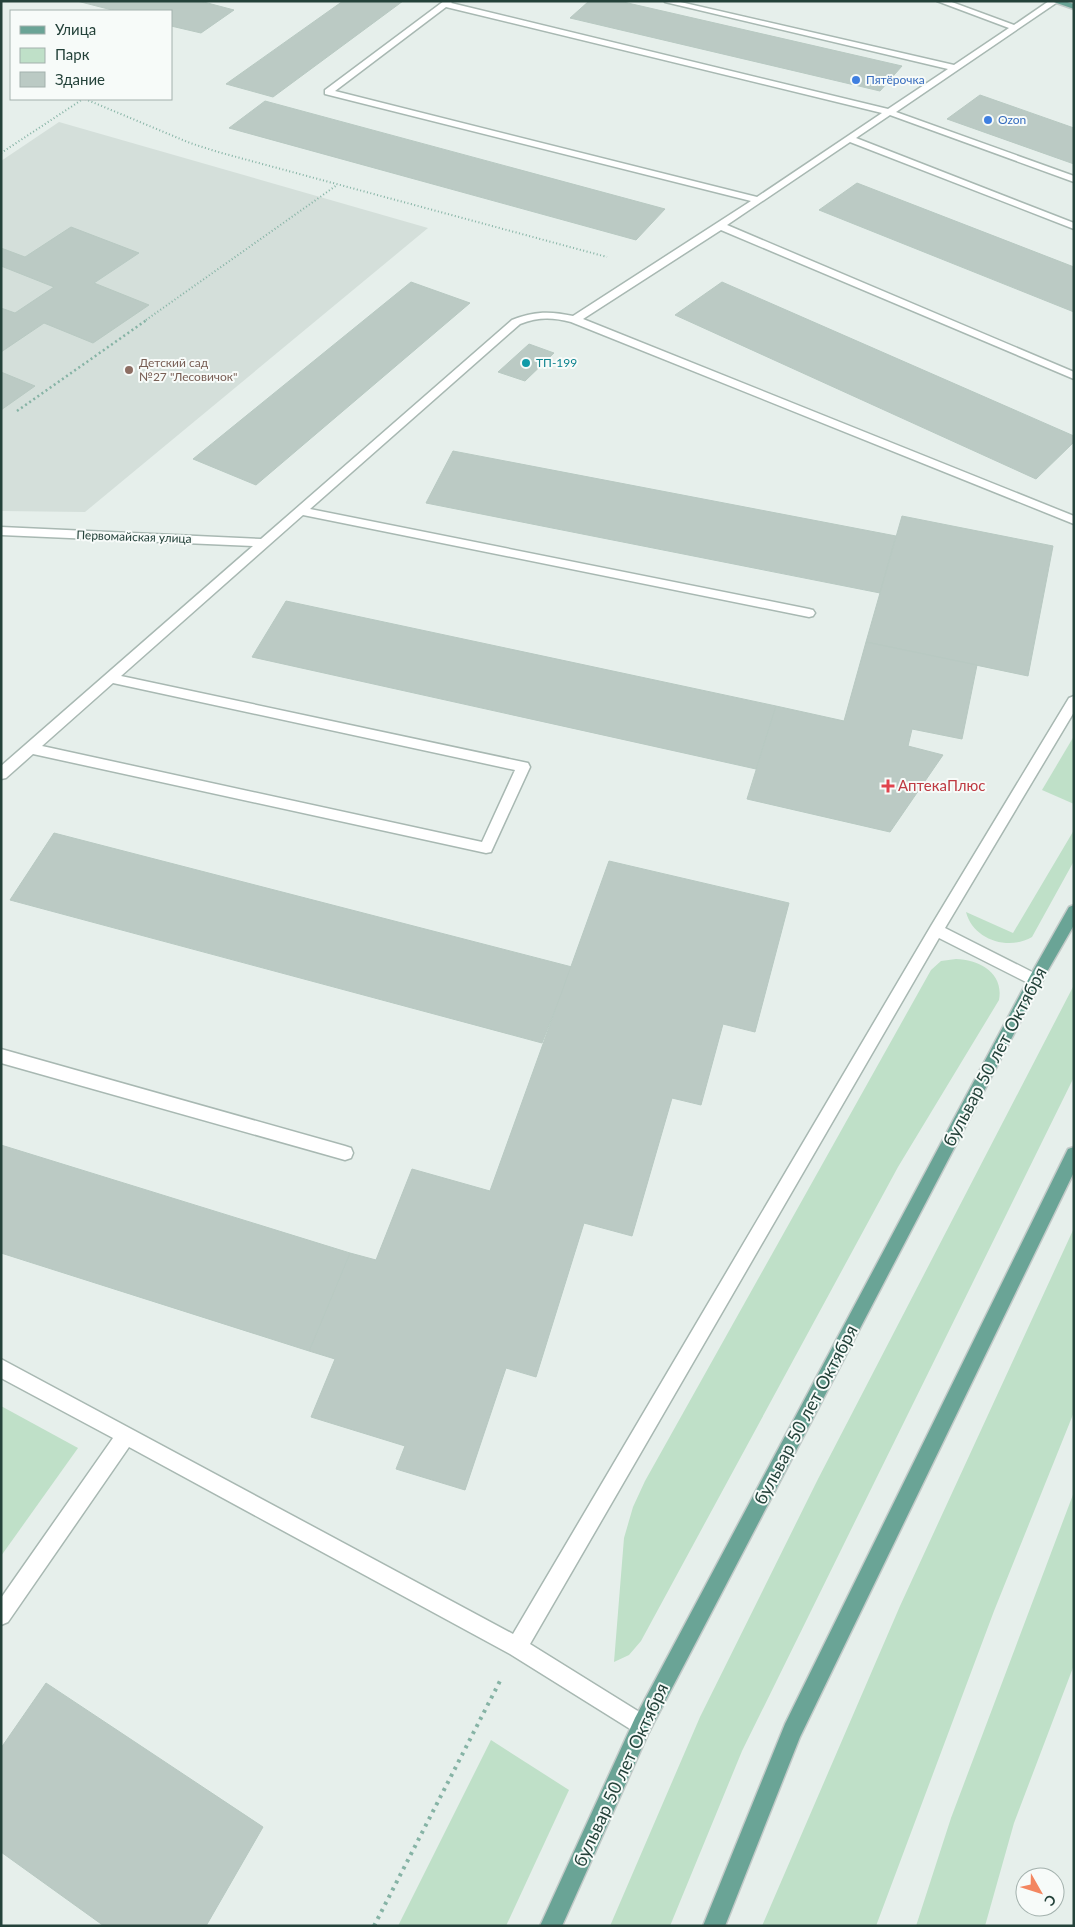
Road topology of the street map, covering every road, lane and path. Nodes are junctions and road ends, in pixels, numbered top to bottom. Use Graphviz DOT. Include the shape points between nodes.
graph roads {
  1 [pos="941,1"];
  2 [pos="1055,1"];
  3 [pos="447,2"];
  4 [pos="669,2"];
  5 [pos="1074,7"];
  6 [pos="1016,28"];
  7 [pos="956,68"];
  8 [pos="82,100"];
  9 [pos="87,100"];
  10 [pos="889,112"];
  11 [pos="850,139"];
  12 [pos="1,153"];
  13 [pos="1074,179"];
  14 [pos="337,185"];
  15 [pos="759,200"];
  16 [pos="720,226"];
  17 [pos="1074,226"];
  18 [pos="654,270"];
  19 [pos="575,320"];
  20 [pos="1074,376"];
  21 [pos="17,412"];
  22 [pos="300,511"];
  23 [pos="1074,520"];
  24 [pos="1,532"];
  25 [pos="266,543"];
  26 [pos="809,613"];
  27 [pos="110,678"];
  28 [pos="1074,701"];
  29 [pos="30,748"];
  30 [pos="1,774"];
  31 [pos="1074,911"];
  32 [pos="936,930"];
  33 [pos="1035,980"];
  34 [pos="1,1056"];
  35 [pos="345,1153"];
  36 [pos="1074,1154"];
  37 [pos="1,1368"];
  38 [pos="126,1435"];
  39 [pos="1,1616"];
  40 [pos="517,1647"];
  41 [pos="642,1726"];
  42 [pos="374,1926"];
  43 [pos="552,1926"];
  44 [pos="714,1926"];
  1 -- 6 [label="street"];
  2 -- 5 [label="main road"];
  2 -- 6 [label="street"];
  3 -- 10 [label="street"];
  3 -- 15 [label="street" via="328,92"];
  4 -- 7 [label="street"];
  6 -- 7 [label="street"];
  7 -- 10 [label="street"];
  8 -- 12 [label="path"];
  9 -- 14 [label="path" via="218,152"];
  10 -- 11 [label="street"];
  10 -- 13 [label="street"];
  11 -- 15 [label="street"];
  11 -- 17 [label="street"];
  14 -- 18 [label="path"];
  14 -- 21 [label="path"];
  15 -- 16 [label="street"];
  16 -- 18 [label="street"];
  16 -- 20 [label="street"];
  18 -- 19 [label="street"];
  19 -- 22 [label="street" via="537,313 516,322"];
  19 -- 23 [label="street"];
  22 -- 25 [label="street"];
  22 -- 26 [label="street"];
  24 -- 25 [label="street, Первомайская улица"];
  25 -- 27 [label="street"];
  27 -- 29 [label="street"];
  27 -- 29 [label="street" via="523,767 486,848"];
  28 -- 32 [label="street"];
  29 -- 30 [label="street"];
  31 -- 33 [label="main road, бульвар 50 лет Октября"];
  32 -- 33 [label="street"];
  32 -- 40 [label="street"];
  33 -- 41 [label="main road, бульвар 50 лет Октября"];
  34 -- 35 [label="street"];
  36 -- 44 [label="main road" via="792,1731"];
  37 -- 38 [label="street"];
  38 -- 39 [label="street"];
  38 -- 40 [label="street"];
  40 -- 41 [label="street"];
  40 -- 42 [label="path"];
  41 -- 43 [label="main road, бульвар 50 лет Октября"];
}
